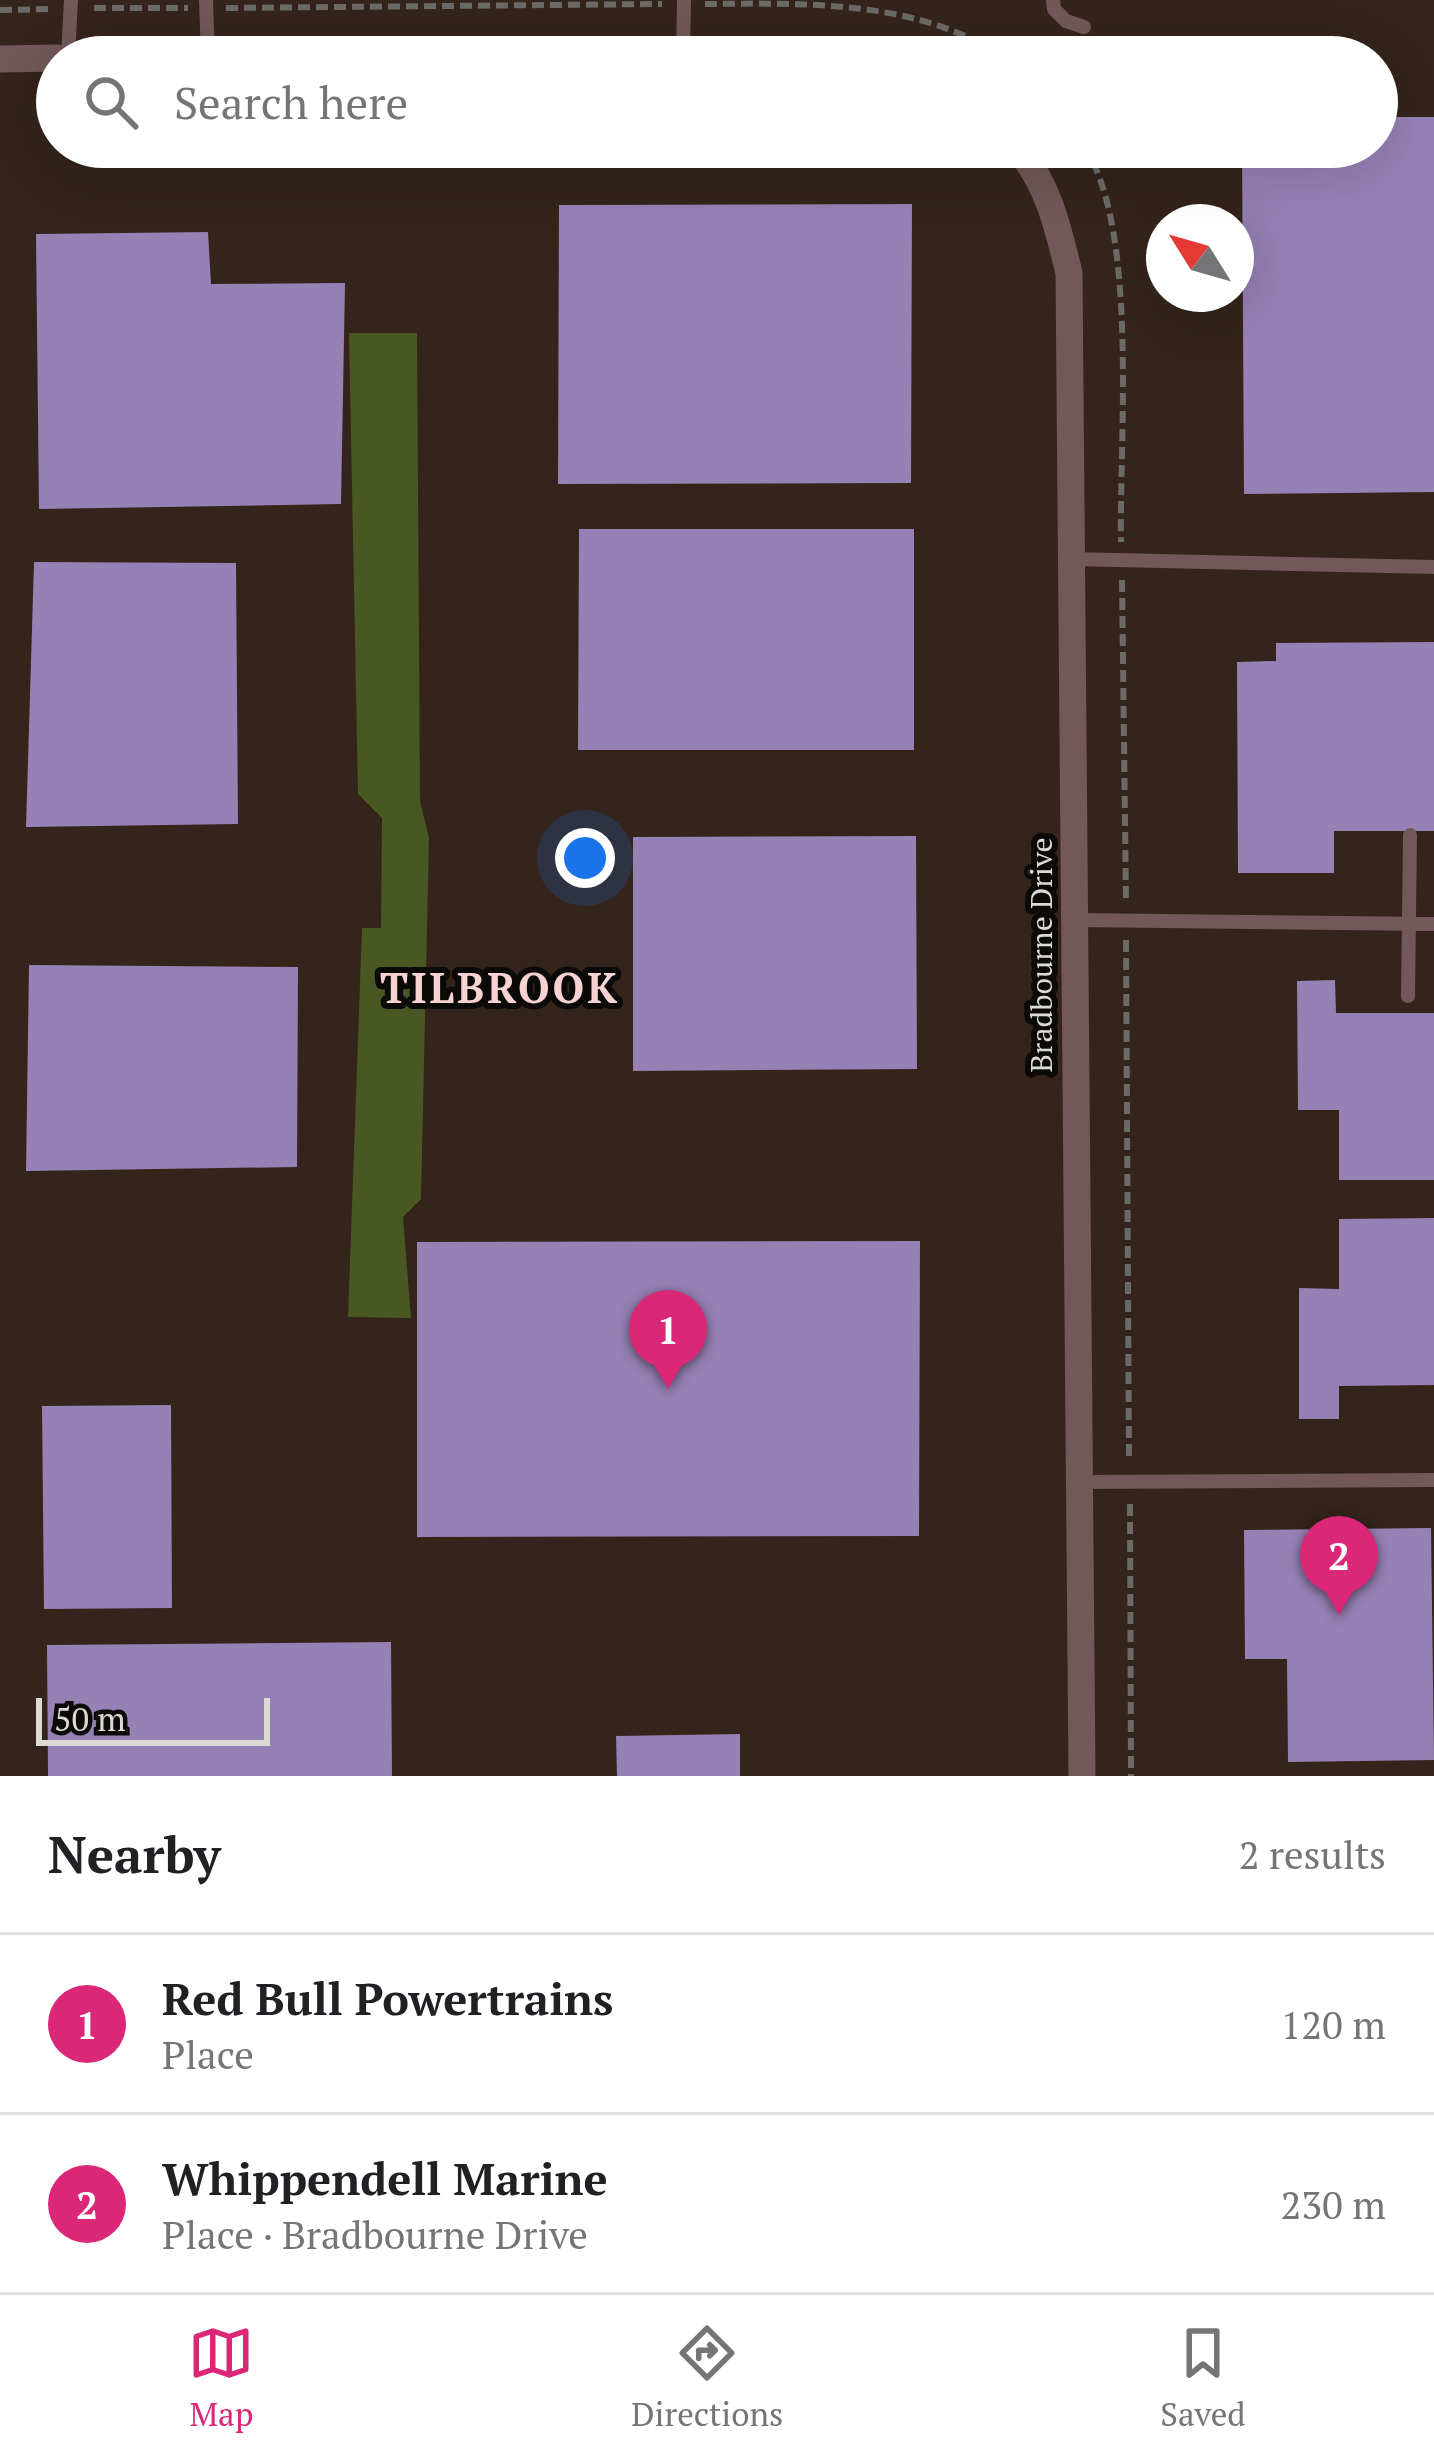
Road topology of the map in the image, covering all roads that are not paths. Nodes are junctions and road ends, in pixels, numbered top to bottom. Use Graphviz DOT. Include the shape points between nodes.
graph roads {
  1 [pos="1053,0"];
  2 [pos="684,2"];
  3 [pos="71,4"];
  4 [pos="206,4"];
  5 [pos="1084,27"];
  6 [pos="69,36"];
  7 [pos="207,36"];
  8 [pos="683,36"];
  9 [pos="0,58"];
  10 [pos="36,58"];
  11 [pos="1033,168"];
  12 [pos="1071,559"];
  13 [pos="1434,567"];
  14 [pos="1410,836"];
  15 [pos="1075,920"];
  16 [pos="1408,924"];
  17 [pos="1434,924"];
  18 [pos="1408,996"];
  19 [pos="1434,1480"];
  20 [pos="1079,1482"];
  21 [pos="1082,1776"];
  1 -- 5 [label="lane" via="1066,22"];
  2 -- 8 [label="lane"];
  3 -- 6 [label="lane"];
  4 -- 7 [label="lane"];
  9 -- 10 [label="street"];
  11 -- 12 [label="street, Bradbourne Drive" via="1069,273"];
  12 -- 13 [label="lane"];
  12 -- 15 [label="street, Bradbourne Drive"];
  14 -- 16 [label="lane"];
  15 -- 16 [label="lane"];
  15 -- 20 [label="street, Bradbourne Drive"];
  16 -- 17 [label="lane"];
  16 -- 18 [label="lane"];
  19 -- 20 [label="lane"];
  20 -- 21 [label="street, Bradbourne Drive"];
}
